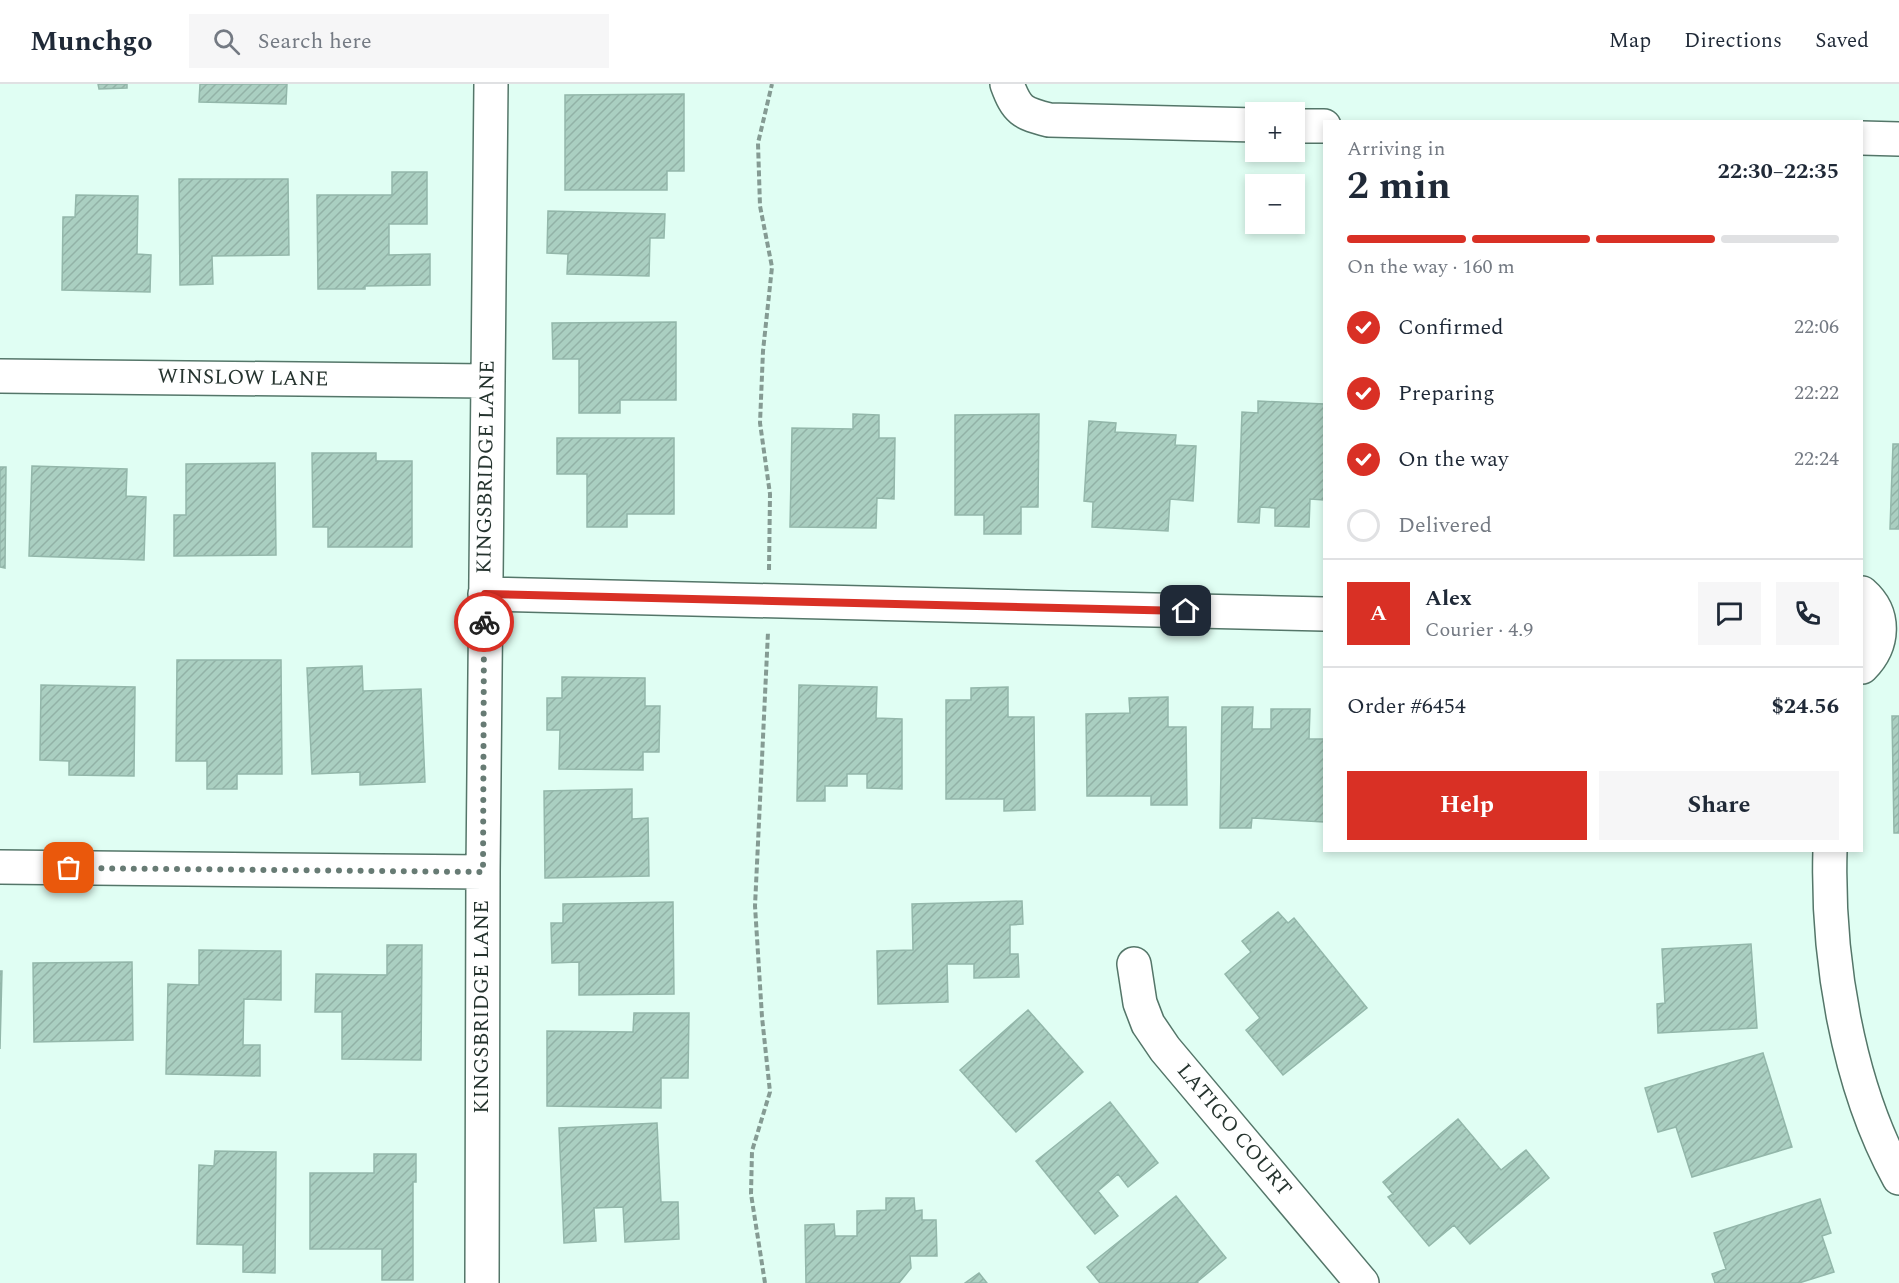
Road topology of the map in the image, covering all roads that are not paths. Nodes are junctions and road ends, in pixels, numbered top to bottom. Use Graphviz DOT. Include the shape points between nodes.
graph roads {
  1 [pos="491,84"];
  2 [pos="1011,94"];
  3 [pos="1245,125"];
  4 [pos="1305,126"];
  5 [pos="1323,126"];
  6 [pos="1863,138"];
  7 [pos="1899,139"];
  8 [pos="0,376"];
  9 [pos="487,381"];
  10 [pos="485,594"];
  11 [pos="1863,594"];
  12 [pos="1323,614"];
  13 [pos="1889,633"];
  14 [pos="1863,666"];
  15 [pos="1830,852"];
  16 [pos="0,867"];
  17 [pos="483,872"];
  18 [pos="1134,964"];
  19 [pos="1899,1178"];
  20 [pos="482,1283"];
  21 [pos="1362,1283"];
  1 -- 9 [label="street, KINGSBRIDGE LANE"];
  2 -- 3 [label="street" via="1029,115 1049,120"];
  4 -- 5 [label="street"];
  6 -- 7 [label="street"];
  8 -- 9 [label="street, WINSLOW LANE"];
  9 -- 10 [label="street, KINGSBRIDGE LANE"];
  10 -- 12 [label="street"];
  10 -- 17 [label="street, KINGSBRIDGE LANE"];
  11 -- 13 [label="street"];
  13 -- 14 [label="street"];
  15 -- 19 [label="street" via="1831,922 1842,1015 1854,1065"];
  16 -- 17 [label="street"];
  17 -- 20 [label="street, KINGSBRIDGE LANE"];
  18 -- 21 [label="street, LATIGO COURT" via="1140,1003 1148,1024"];
}
